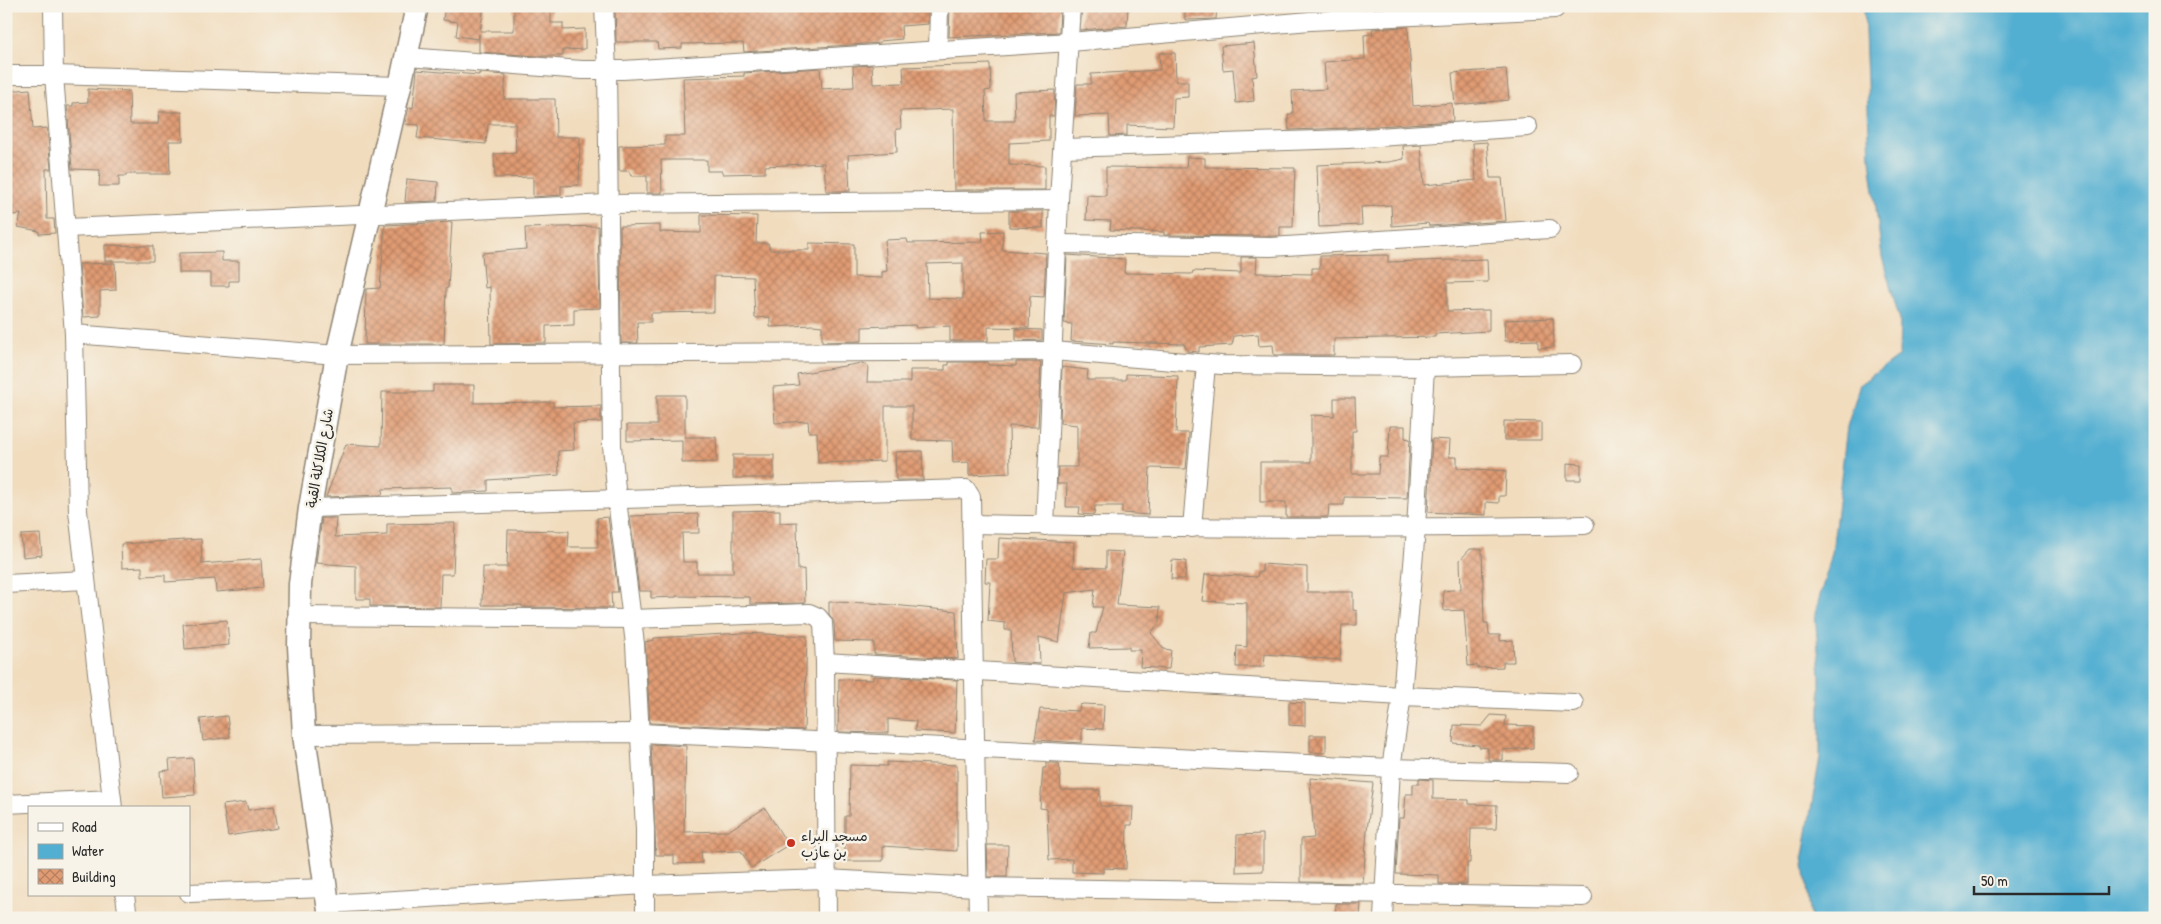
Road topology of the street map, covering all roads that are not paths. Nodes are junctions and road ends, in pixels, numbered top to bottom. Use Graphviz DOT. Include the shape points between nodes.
graph roads {
  1 [pos="53,6"];
  2 [pos="417,6"];
  3 [pos="604,6"];
  4 [pos="939,6"];
  5 [pos="1071,6"];
  6 [pos="1478,9"];
  7 [pos="1555,9"];
  8 [pos="1310,14"];
  9 [pos="1070,42"];
  10 [pos="938,50"];
  11 [pos="406,57"];
  12 [pos="607,70"];
  13 [pos="54,74"];
  14 [pos="6,75"];
  15 [pos="400,86"];
  16 [pos="1528,127"];
  17 [pos="1063,148"];
  18 [pos="1059,200"];
  19 [pos="608,204"];
  20 [pos="370,214"];
  21 [pos="67,228"];
  22 [pos="1550,229"];
  23 [pos="1058,244"];
  24 [pos="74,334"];
  25 [pos="1052,351"];
  26 [pos="611,353"];
  27 [pos="337,355"];
  28 [pos="1206,364"];
  29 [pos="1572,364"];
  30 [pos="1425,367"];
  31 [pos="616,500"];
  32 [pos="310,508"];
  33 [pos="971,524"];
  34 [pos="1585,525"];
  35 [pos="1046,526"];
  36 [pos="1192,528"];
  37 [pos="1416,529"];
  38 [pos="86,580"];
  39 [pos="6,584"];
  40 [pos="299,616"];
  41 [pos="631,619"];
  42 [pos="825,662"];
  43 [pos="974,670"];
  44 [pos="1402,696"];
  45 [pos="1574,703"];
  46 [pos="641,733"];
  47 [pos="304,736"];
  48 [pos="826,743"];
  49 [pos="976,750"];
  50 [pos="1391,768"];
  51 [pos="1569,773"];
  52 [pos="6,804"];
  53 [pos="113,804"];
  54 [pos="826,879"];
  55 [pos="646,885"];
  56 [pos="977,887"];
  57 [pos="190,893"];
  58 [pos="1383,893"];
  59 [pos="125,896"];
  60 [pos="1584,898"];
  61 [pos="328,903"];
  62 [pos="128,918"];
  63 [pos="645,918"];
  64 [pos="827,918"];
  65 [pos="978,918"];
  66 [pos="1383,918"];
  1 -- 13 [label="street"];
  2 -- 11 [label="street, شارع الكلاكلة القبة"];
  3 -- 12 [label="street"];
  4 -- 10 [label="street"];
  5 -- 9 [label="street"];
  6 -- 7 [label="street"];
  6 -- 8 [label="street"];
  8 -- 9 [label="street"];
  9 -- 10 [label="street"];
  9 -- 17 [label="street"];
  10 -- 12 [label="street"];
  11 -- 12 [label="street"];
  11 -- 15 [label="street, شارع الكلاكلة القبة"];
  12 -- 19 [label="street"];
  13 -- 14 [label="street"];
  13 -- 15 [label="street"];
  13 -- 21 [label="street"];
  15 -- 20 [label="street, شارع الكلاكلة القبة"];
  16 -- 17 [label="street" via="1329,140"];
  17 -- 18 [label="street"];
  18 -- 19 [label="street"];
  18 -- 23 [label="street"];
  19 -- 20 [label="street"];
  19 -- 26 [label="street"];
  20 -- 21 [label="street"];
  20 -- 27 [label="street, شارع الكلاكلة القبة"];
  21 -- 24 [label="street"];
  22 -- 23 [label="street" via="1271,247"];
  23 -- 25 [label="street"];
  24 -- 27 [label="street"];
  24 -- 38 [label="street" via="78,504"];
  25 -- 26 [label="street"];
  25 -- 28 [label="street"];
  25 -- 35 [label="street"];
  26 -- 27 [label="street"];
  26 -- 31 [label="street"];
  27 -- 32 [label="street, شارع الكلاكلة القبة"];
  28 -- 30 [label="street"];
  28 -- 36 [label="street"];
  29 -- 30 [label="street"];
  30 -- 37 [label="street"];
  31 -- 32 [label="street"];
  31 -- 33 [label="street" via="966,488 971,497"];
  31 -- 41 [label="street"];
  32 -- 40 [label="street, شارع الكلاكلة القبة"];
  33 -- 35 [label="street"];
  33 -- 43 [label="street"];
  34 -- 37 [label="street"];
  35 -- 36 [label="street"];
  36 -- 37 [label="street"];
  37 -- 44 [label="street"];
  38 -- 39 [label="street"];
  38 -- 53 [label="street"];
  40 -- 41 [label="street"];
  40 -- 47 [label="street, شارع الكلاكلة القبة"];
  41 -- 42 [label="street" via="809,613 824,622"];
  41 -- 46 [label="street" via="636,644"];
  42 -- 43 [label="street"];
  42 -- 48 [label="street"];
  43 -- 44 [label="street"];
  43 -- 49 [label="street"];
  44 -- 45 [label="street"];
  44 -- 50 [label="street"];
  46 -- 47 [label="street"];
  46 -- 48 [label="street"];
  46 -- 55 [label="street"];
  47 -- 61 [label="street, شارع الكلاكلة القبة"];
  48 -- 49 [label="street"];
  48 -- 54 [label="street"];
  49 -- 50 [label="street"];
  49 -- 56 [label="street"];
  50 -- 51 [label="street"];
  50 -- 58 [label="street"];
  52 -- 53 [label="street"];
  54 -- 55 [label="street"];
  54 -- 56 [label="street"];
  54 -- 64 [label="street"];
  55 -- 61 [label="street"];
  55 -- 63 [label="street"];
  56 -- 58 [label="street"];
  56 -- 65 [label="street"];
  57 -- 61 [label="street"];
  58 -- 60 [label="street"];
  58 -- 66 [label="street"];
  59 -- 62 [label="street"];
}
